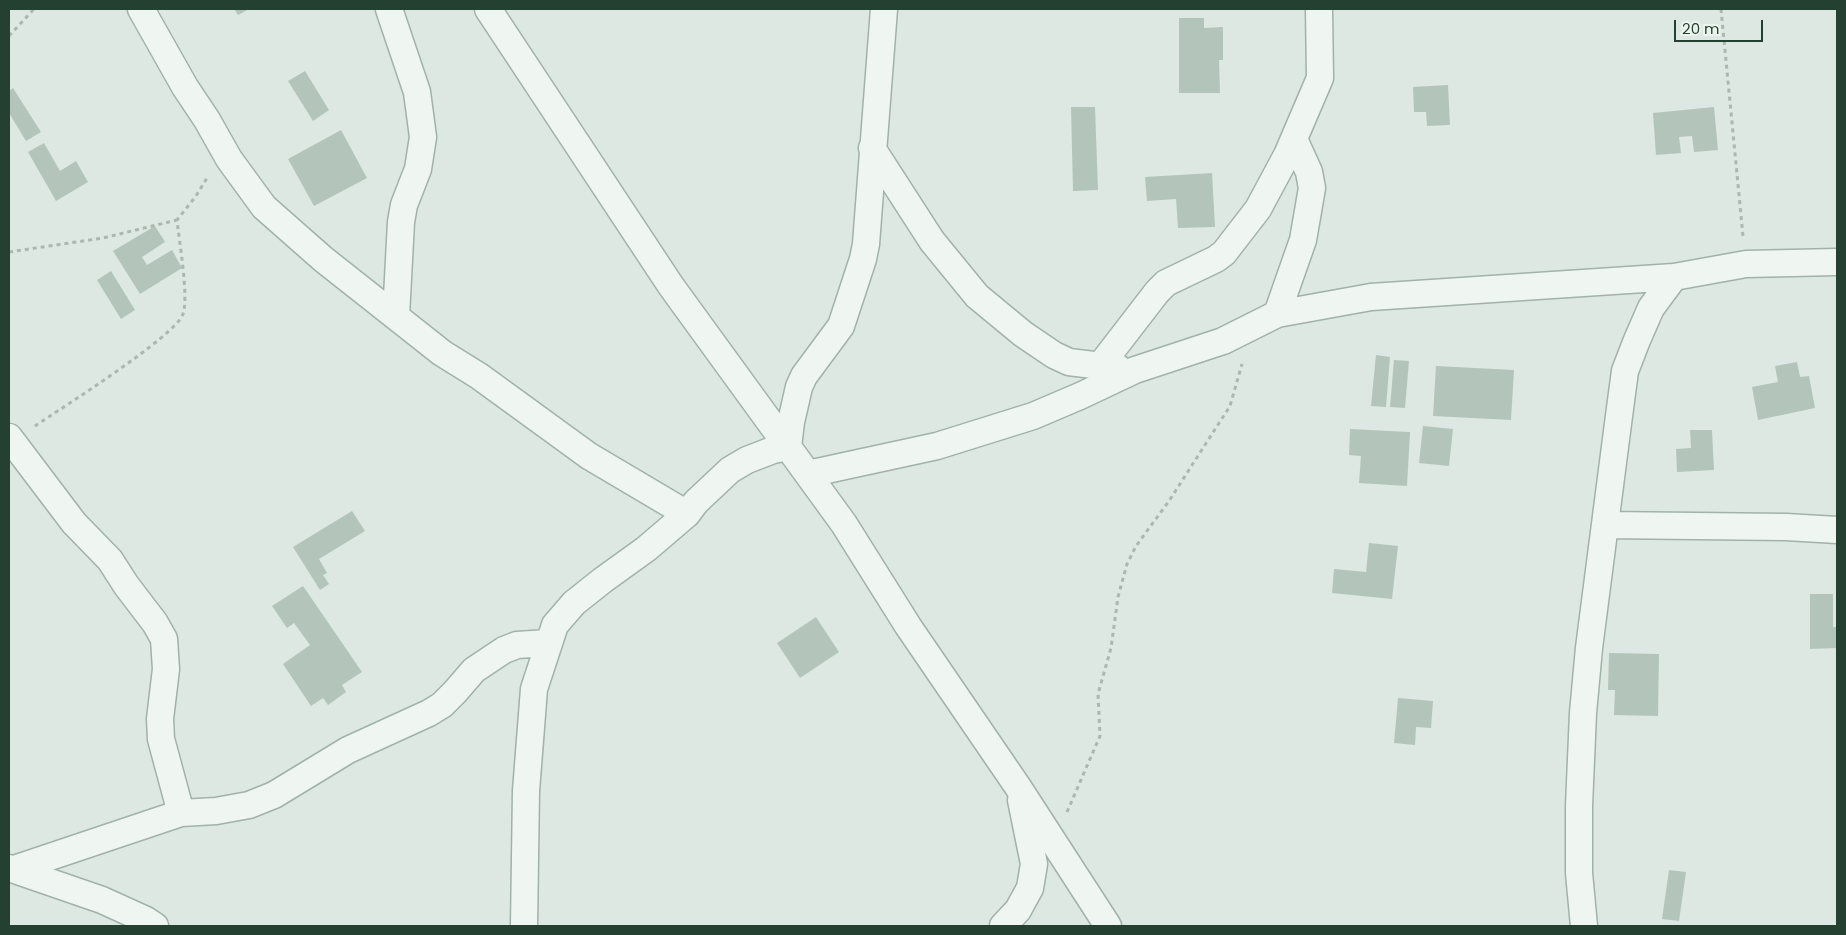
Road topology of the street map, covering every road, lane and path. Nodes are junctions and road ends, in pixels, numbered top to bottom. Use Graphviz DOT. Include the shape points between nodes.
graph roads {
  1 [pos="34,9"];
  2 [pos="141,9"];
  3 [pos="389,9"];
  4 [pos="488,9"];
  5 [pos="884,9"];
  6 [pos="1319,9"];
  7 [pos="1721,9"];
  8 [pos="9,36"];
  9 [pos="1294,139"];
  10 [pos="872,148"];
  11 [pos="229,158"];
  12 [pos="177,220"];
  13 [pos="9,252"];
  14 [pos="1837,262"];
  15 [pos="1746,264"];
  16 [pos="1674,277"];
  17 [pos="1277,314"];
  18 [pos="396,316"];
  19 [pos="1252,327"];
  20 [pos="1100,366"];
  21 [pos="1135,370"];
  22 [pos="10,439"];
  23 [pos="788,447"];
  24 [pos="808,474"];
  25 [pos="687,514"];
  26 [pos="1605,525"];
  27 [pos="1837,530"];
  28 [pos="548,643"];
  29 [pos="1018,787"];
  30 [pos="181,813"];
  31 [pos="1044,827"];
  32 [pos="12,869"];
  33 [pos="155,926"];
  34 [pos="524,926"];
  35 [pos="1003,926"];
  36 [pos="1108,926"];
  37 [pos="1584,926"];
  1 -- 8 [label="path"];
  2 -- 11 [label="street"];
  3 -- 18 [label="street" via="417,92 423,137 418,170 404,205"];
  4 -- 23 [label="street" via="671,286"];
  5 -- 10 [label="street"];
  6 -- 9 [label="street" via="1320,78"];
  7 -- 15 [label="path"];
  9 -- 17 [label="street" via="1309,172 1312,188 1303,240"];
  9 -- 20 [label="street" via="1258,209 1234,243 1216,259 1166,284 1157,292"];
  10 -- 20 [label="street" via="932,241 977,296 1054,355 1069,362"];
  10 -- 23 [label="street" via="863,258 841,326 799,387"];
  11 -- 12 [label="path" via="209,174"];
  11 -- 18 [label="street" via="264,208"];
  12 -- 13 [label="path" via="103,238"];
  12 -- 22 [label="path" via="185,293 181,319 110,375"];
  14 -- 15 [label="street"];
  15 -- 16 [label="street"];
  16 -- 17 [label="street" via="1371,297"];
  16 -- 26 [label="street" via="1652,308 1625,371"];
  17 -- 19 [label="street"];
  18 -- 25 [label="street" via="442,353 480,376 589,456"];
  19 -- 21 [label="street" via="1224,341"];
  19 -- 31 [label="path" via="1230,406 1127,564 1098,694 1101,724 1098,742 1065,816"];
  20 -- 21 [label="street"];
  21 -- 24 [label="street" via="1041,413 994,429 938,446"];
  22 -- 30 [label="street" via="74,523 110,560 164,639 166,669 161,739"];
  23 -- 24 [label="street"];
  23 -- 25 [label="street" via="747,460 730,470"];
  24 -- 29 [label="street"];
  25 -- 28 [label="street" via="574,603 555,625"];
  26 -- 27 [label="street"];
  26 -- 37 [label="street" via="1583,714 1579,873"];
  28 -- 30 [label="street" via="517,645 504,650 474,670 442,705 348,750 274,795 249,805"];
  28 -- 34 [label="street" via="534,689 526,791"];
  29 -- 31 [label="street"];
  29 -- 35 [label="street" via="1034,864 1030,888 1018,910"];
  30 -- 32 [label="street"];
  31 -- 36 [label="street"];
  32 -- 33 [label="street" via="102,900"];
}
